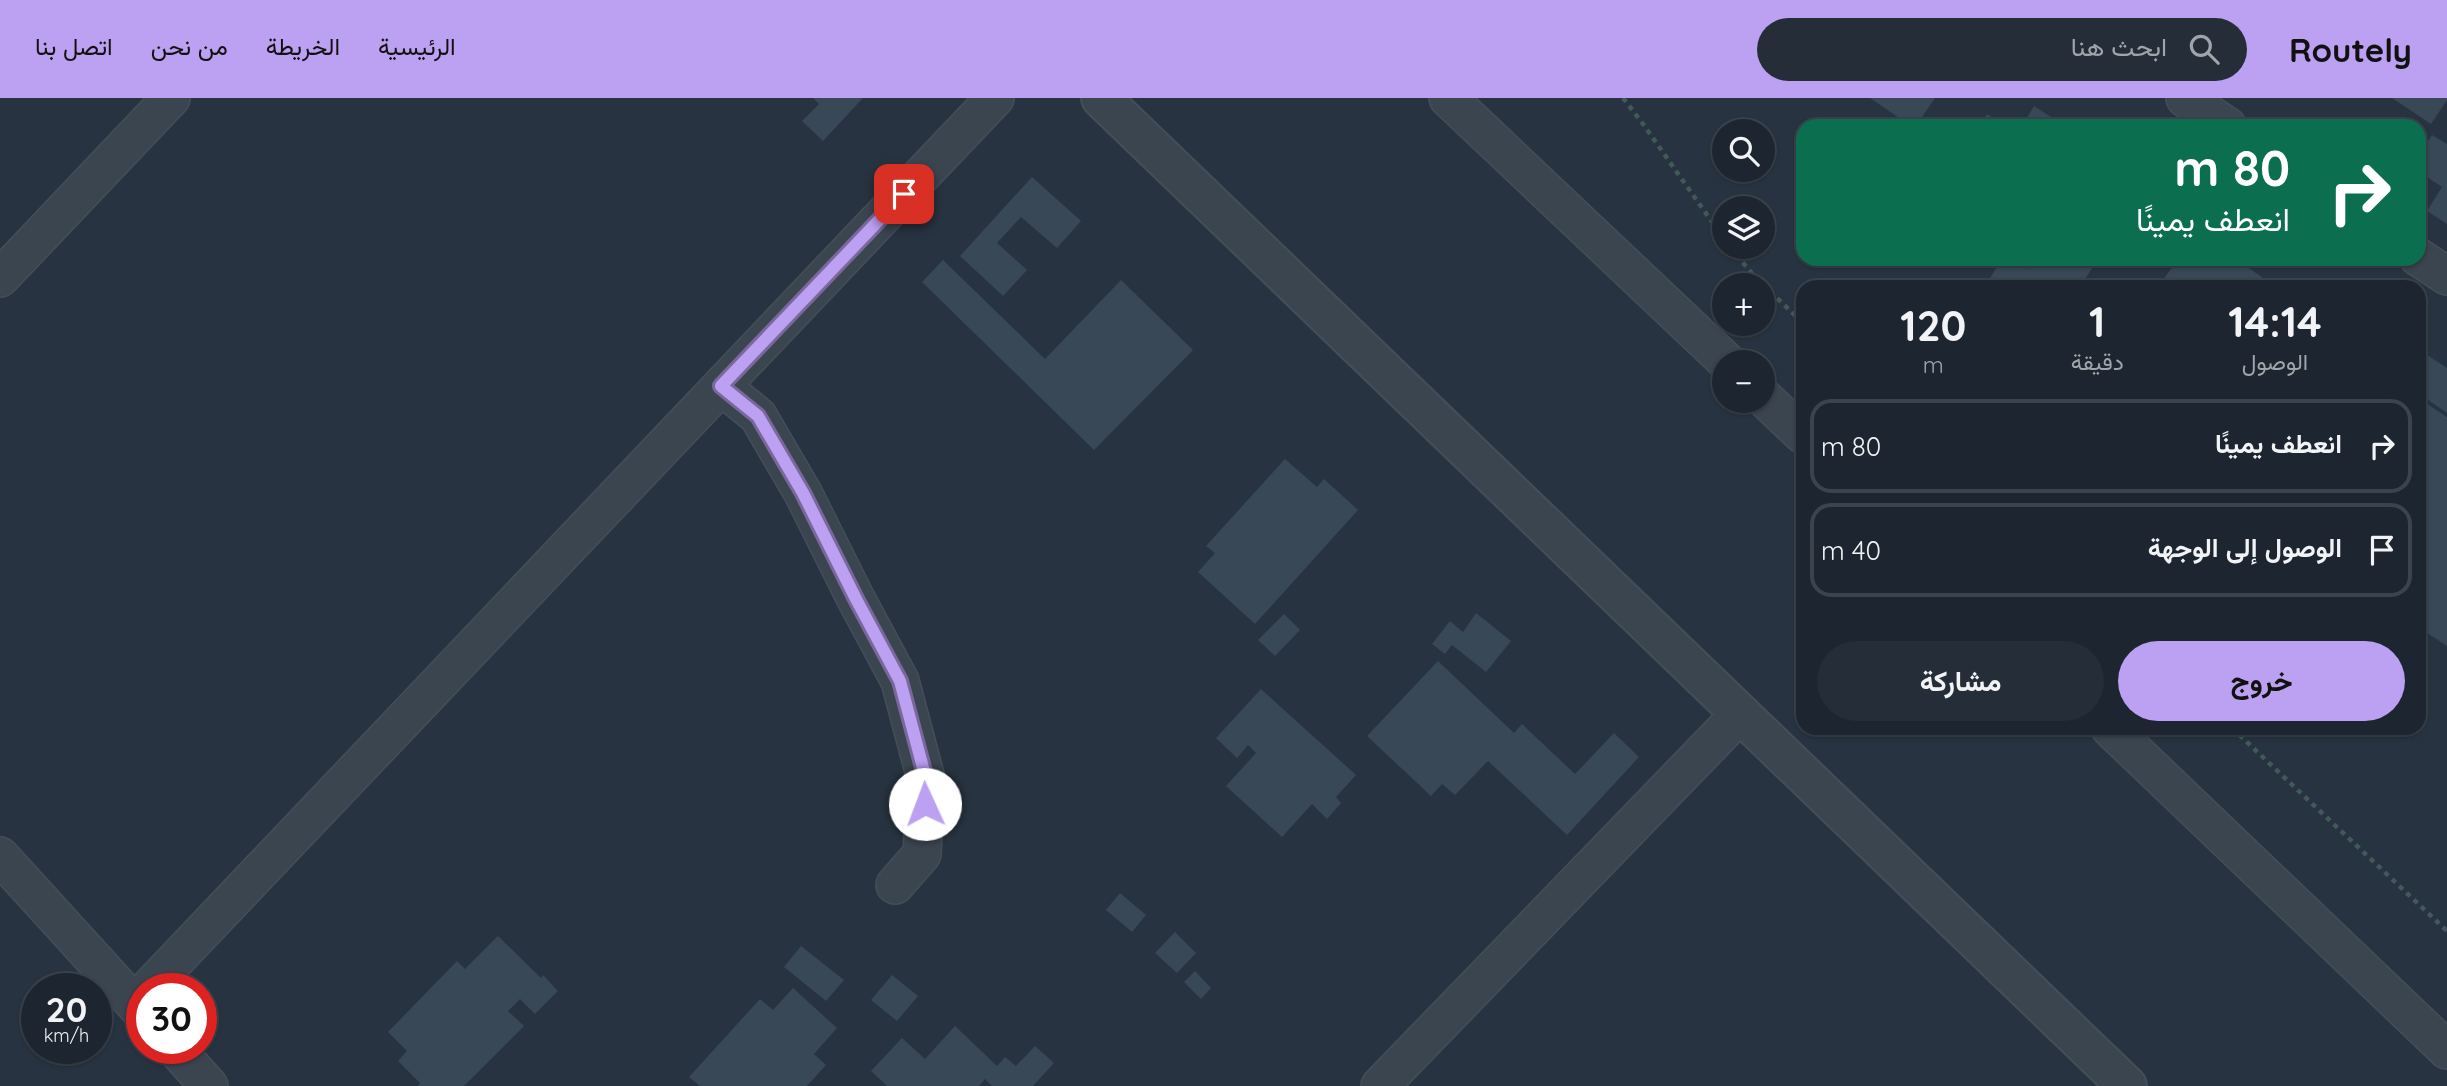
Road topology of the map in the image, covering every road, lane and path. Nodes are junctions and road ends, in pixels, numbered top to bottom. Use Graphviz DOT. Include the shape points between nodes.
graph roads {
  1 [pos="171,98"];
  2 [pos="995,98"];
  3 [pos="1101,98"];
  4 [pos="1448,98"];
  5 [pos="1623,98"];
  6 [pos="2185,98"];
  7 [pos="2216,119"];
  8 [pos="1712,222"];
  9 [pos="1740,259"];
  10 [pos="2426,262"];
  11 [pos="2447,276"];
  12 [pos="0,278"];
  13 [pos="1796,317"];
  14 [pos="1714,350"];
  15 [pos="721,386"];
  16 [pos="1775,408"];
  17 [pos="1796,428"];
  18 [pos="1741,713"];
  19 [pos="2117,735"];
  20 [pos="2239,735"];
  21 [pos="0,856"];
  22 [pos="895,885"];
  23 [pos="2447,931"];
  24 [pos="167,973"];
  25 [pos="126,985"];
  26 [pos="2447,1050"];
  27 [pos="189,1064"];
  28 [pos="209,1086"];
  29 [pos="1380,1086"];
  30 [pos="2127,1086"];
  1 -- 12 [label="street"];
  2 -- 15 [label="street"];
  3 -- 18 [label="street"];
  4 -- 14 [label="street"];
  5 -- 8 [label="path"];
  6 -- 7 [label="street"];
  9 -- 13 [label="path"];
  10 -- 11 [label="street"];
  15 -- 22 [label="street" via="758,416 900,681 926,779 922,853"];
  15 -- 24 [label="street"];
  16 -- 17 [label="street"];
  18 -- 29 [label="street"];
  18 -- 30 [label="street"];
  19 -- 26 [label="street"];
  20 -- 23 [label="path"];
  21 -- 25 [label="street"];
  27 -- 28 [label="street"];
}
